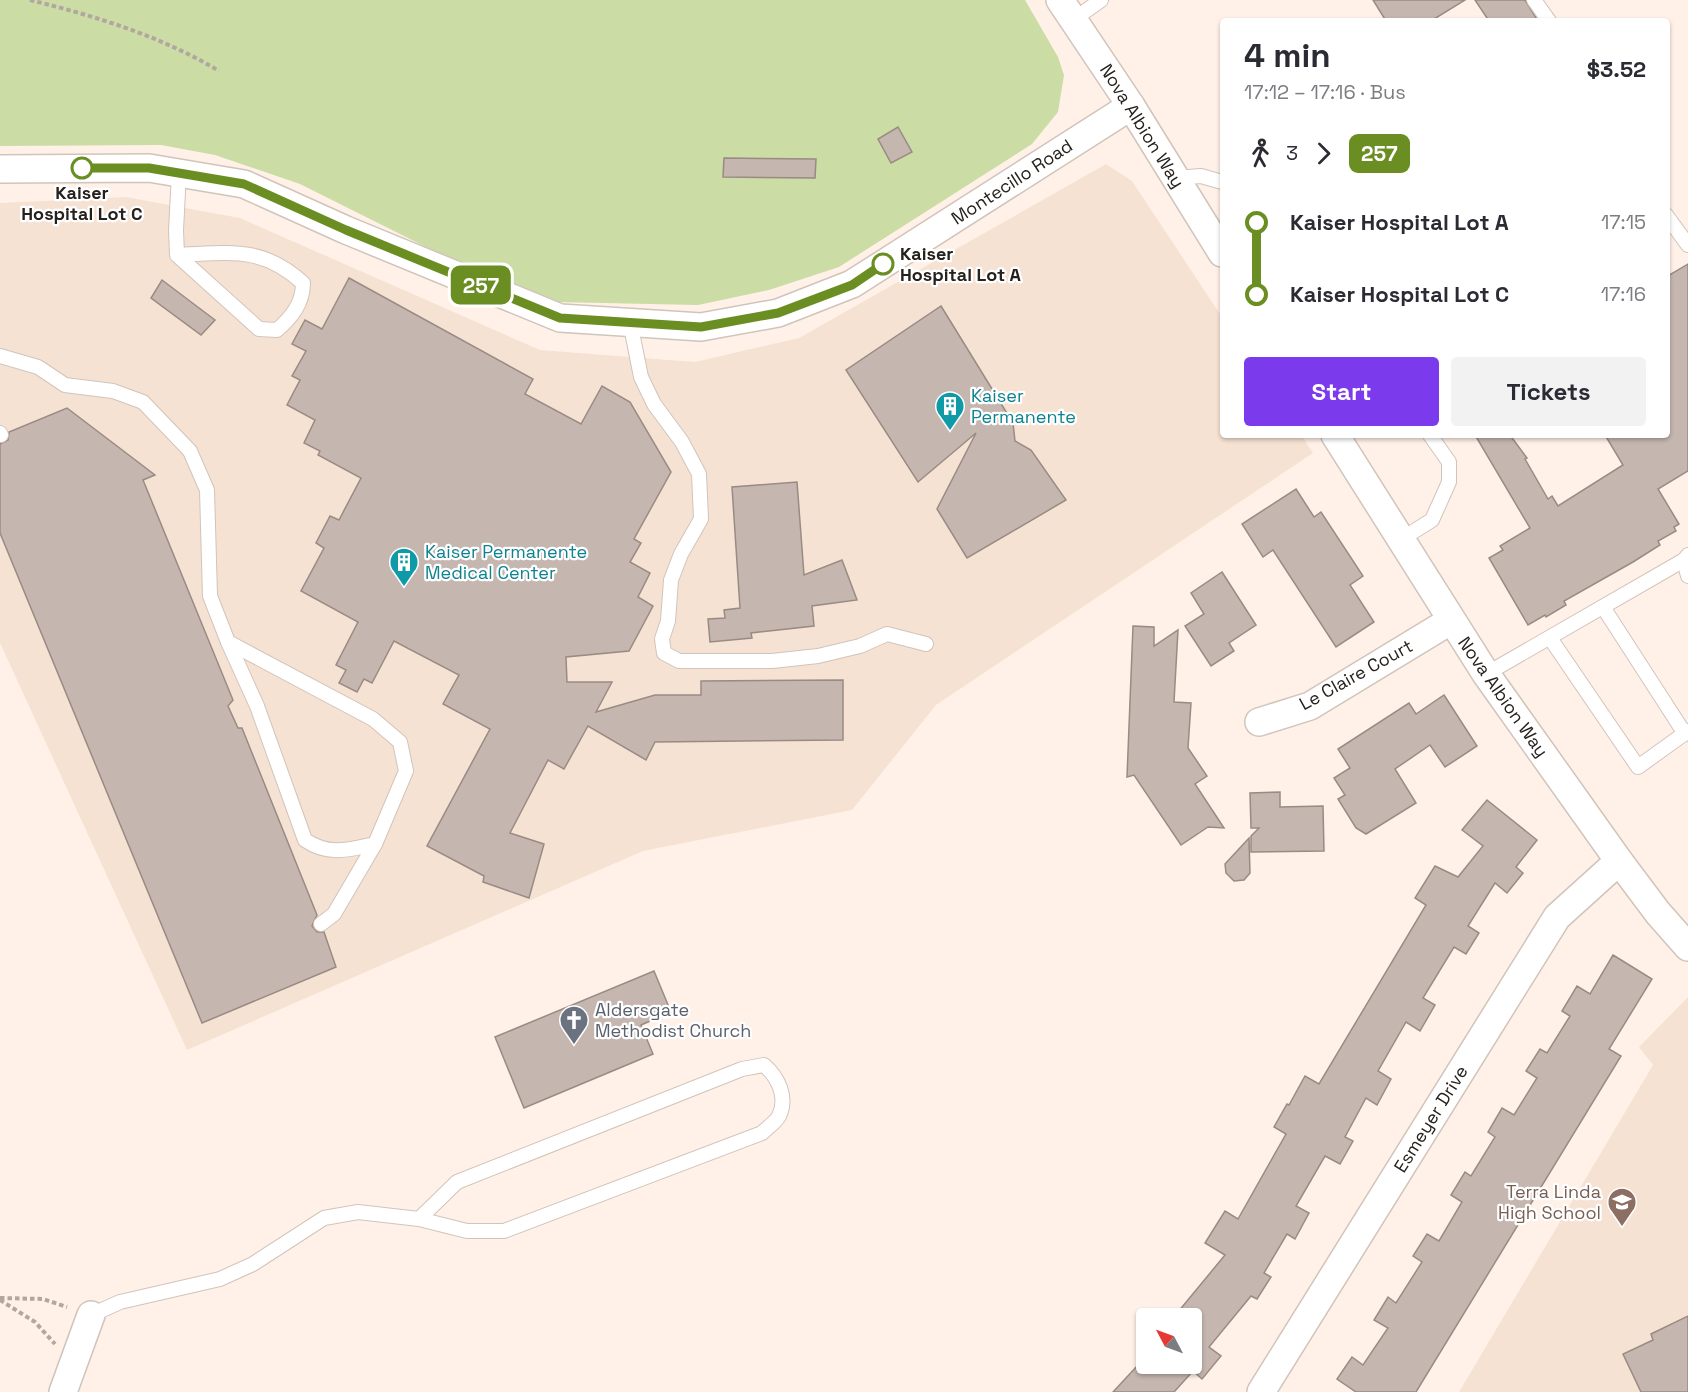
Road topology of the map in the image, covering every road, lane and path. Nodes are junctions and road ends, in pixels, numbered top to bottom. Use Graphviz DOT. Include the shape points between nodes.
graph roads {
  1 [pos="30,0"];
  2 [pos="1101,0"];
  3 [pos="1534,0"];
  4 [pos="1067,10"];
  5 [pos="1547,18"];
  6 [pos="219,71"];
  7 [pos="1131,106"];
  8 [pos="0,169"];
  9 [pos="179,173"];
  10 [pos="1176,178"];
  11 [pos="1220,181"];
  12 [pos="1670,220"];
  13 [pos="1688,245"];
  14 [pos="1220,250"];
  15 [pos="177,255"];
  16 [pos="630,322"];
  17 [pos="0,356"];
  18 [pos="1337,438"];
  19 [pos="1432,438"];
  20 [pos="1400,540"];
  21 [pos="1686,558"];
  22 [pos="1688,576"];
  23 [pos="1603,607"];
  24 [pos="1450,621"];
  25 [pos="1550,638"];
  26 [pos="228,642"];
  27 [pos="926,644"];
  28 [pos="1486,674"];
  29 [pos="1259,722"];
  30 [pos="1686,732"];
  31 [pos="375,844"];
  32 [pos="1619,861"];
  33 [pos="321,924"];
  34 [pos="1688,947"];
  35 [pos="419,1219"];
  36 [pos="0,1299"];
  37 [pos="91,1315"];
  38 [pos="76,1354"];
  39 [pos="63,1392"];
  40 [pos="1261,1392"];
  1 -- 6 [label="path" via="83,13 175,47"];
  2 -- 4 [label="lane"];
  3 -- 5 [label="lane"];
  4 -- 7 [label="street, Nova Albion Way"];
  7 -- 10 [label="street, Nova Albion Way"];
  7 -- 16 [label="street, Montecillo Road" via="852,285 778,313 701,327"];
  8 -- 9 [label="street, Montecillo Road" via="149,168"];
  9 -- 15 [label="lane"];
  9 -- 16 [label="street, Montecillo Road" via="244,184 560,318"];
  10 -- 11 [label="lane" via="1201,176"];
  10 -- 14 [label="street, Nova Albion Way"];
  12 -- 13 [label="lane"];
  15 -- 15 [label="lane" via="259,329 277,330 290,318 303,296 303,283 266,257 234,253"];
  16 -- 27 [label="lane" via="641,377 699,474 701,519 671,580 668,621 662,639 664,653 679,661 772,661 839,651 887,634"];
  17 -- 26 [label="lane" via="38,366 65,385 113,391 143,402 190,451 207,490 210,596"];
  18 -- 20 [label="street, Nova Albion Way"];
  19 -- 20 [label="lane" via="1449,462 1449,482 1432,520"];
  20 -- 24 [label="street, Nova Albion Way"];
  21 -- 22 [label="lane"];
  21 -- 23 [label="lane"];
  23 -- 25 [label="lane"];
  23 -- 30 [label="lane"];
  24 -- 28 [label="street, Nova Albion Way"];
  24 -- 29 [label="street, Le Claire Court" via="1310,706"];
  25 -- 28 [label="lane"];
  25 -- 30 [label="lane" via="1638,767"];
  26 -- 31 [label="lane" via="257,706 305,840 320,850"];
  26 -- 31 [label="lane" via="373,719 400,742 406,771"];
  28 -- 32 [label="street, Nova Albion Way"];
  31 -- 33 [label="lane" via="334,914"];
  32 -- 34 [label="street, Nova Albion Way"];
  32 -- 40 [label="street, Esmeyer Drive" via="1557,917"];
  35 -- 35 [label="lane" via="467,1231 504,1231 762,1133 779,1117 783,1099 777,1077 764,1065 742,1069 468,1177 457,1182"];
  35 -- 37 [label="lane" via="358,1212 324,1218 253,1264 220,1279 120,1302"];
  36 -- 37 [label="path" via="43,1299"];
  36 -- 38 [label="path" via="35,1322 52,1343"];
  37 -- 38 [label="street"];
  38 -- 39 [label="street"];
}
